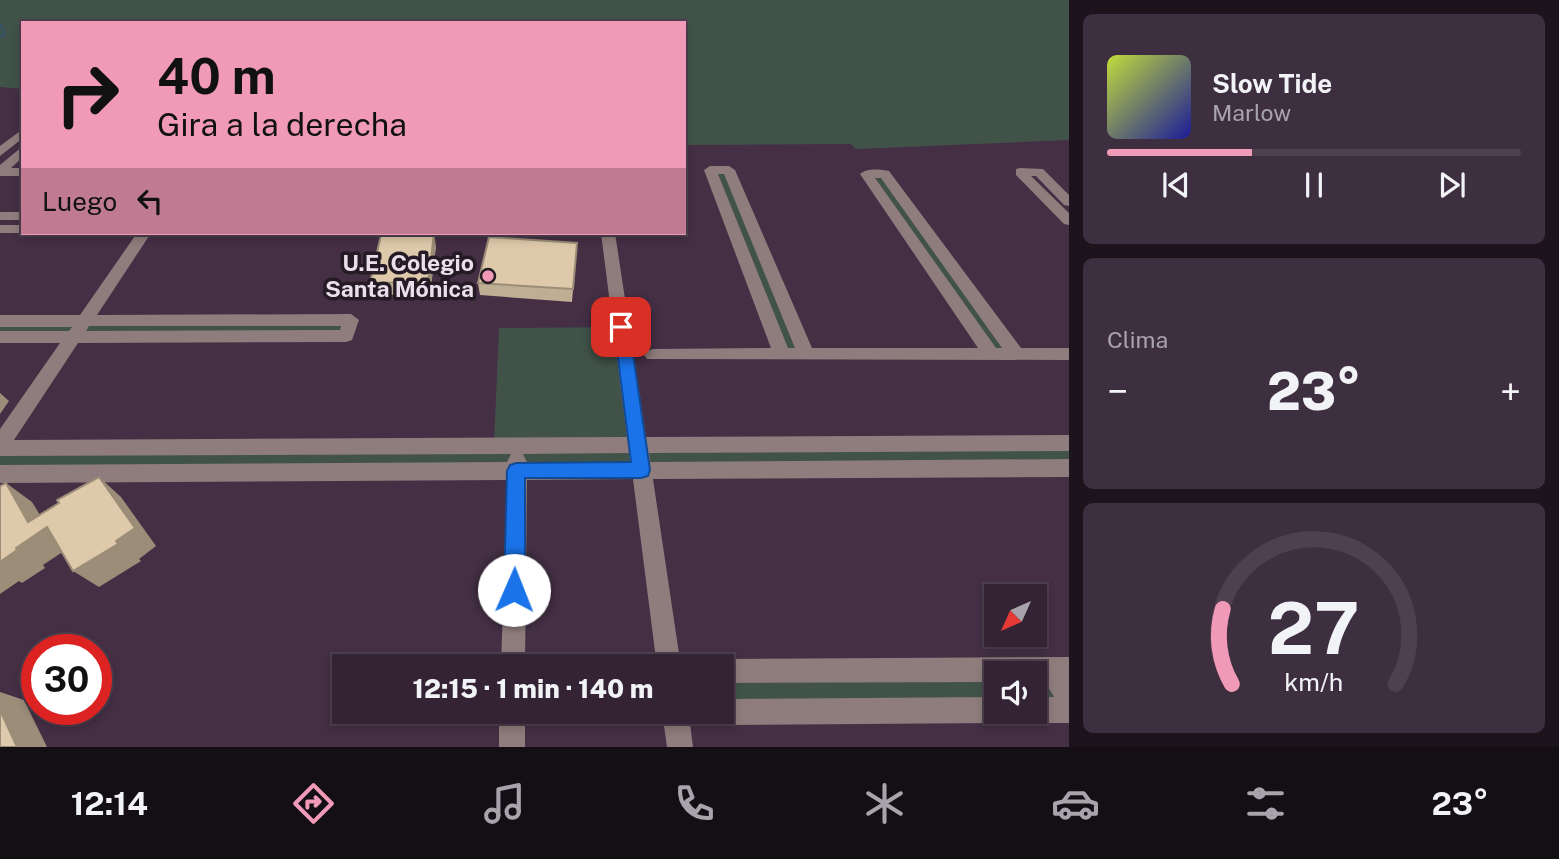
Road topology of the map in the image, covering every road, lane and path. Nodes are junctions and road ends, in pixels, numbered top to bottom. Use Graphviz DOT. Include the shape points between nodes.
graph roads {
  1 [pos="21,134"];
  2 [pos="0,152"];
  3 [pos="21,152"];
  4 [pos="0,172"];
  5 [pos="21,172"];
  6 [pos="1069,202"];
  7 [pos="0,216"];
  8 [pos="21,216"];
  9 [pos="1069,221"];
  10 [pos="0,229"];
  11 [pos="21,229"];
  12 [pos="144,235"];
  13 [pos="608,235"];
  14 [pos="85,320"];
  15 [pos="0,321"];
  16 [pos="0,337"];
  17 [pos="74,337"];
  18 [pos="991,354"];
  19 [pos="1016,354"];
  20 [pos="1069,354"];
  21 [pos="653,355"];
  22 [pos="782,355"];
  23 [pos="806,355"];
  24 [pos="1069,443"];
  25 [pos="947,444"];
  26 [pos="638,445"];
  27 [pos="0,446"];
  28 [pos="517,446"];
  29 [pos="314,447"];
  30 [pos="961,468"];
  31 [pos="1069,468"];
  32 [pos="641,470"];
  33 [pos="516,471"];
  34 [pos="308,472"];
  35 [pos="0,474"];
  36 [pos="513,654"];
  37 [pos="667,654"];
  38 [pos="1061,669"];
  39 [pos="734,671"];
  40 [pos="1069,700"];
  41 [pos="984,710"];
  42 [pos="1047,710"];
  43 [pos="1069,710"];
  44 [pos="734,712"];
  45 [pos="512,724"];
  46 [pos="677,724"];
  47 [pos="512,747"];
  48 [pos="680,747"];
  1 -- 2 [label="street"];
  3 -- 4 [label="street"];
  4 -- 5 [label="street"];
  6 -- 9 [label="street" via="1039,172 1020,172"];
  7 -- 8 [label="street"];
  10 -- 11 [label="street"];
  12 -- 14 [label="street"];
  13 -- 26 [label="street"];
  14 -- 15 [label="street"];
  14 -- 17 [label="street"];
  14 -- 17 [label="street" via="351,320 345,336"];
  16 -- 17 [label="street"];
  17 -- 27 [label="street"];
  18 -- 19 [label="street"];
  18 -- 19 [label="street" via="866,174 885,174"];
  18 -- 23 [label="street"];
  19 -- 20 [label="street"];
  21 -- 22 [label="street"];
  22 -- 23 [label="street"];
  22 -- 23 [label="street" via="710,170 729,170"];
  24 -- 25 [label="street"];
  25 -- 26 [label="street"];
  25 -- 30 [label="street"];
  26 -- 28 [label="street"];
  26 -- 32 [label="street"];
  27 -- 29 [label="street"];
  28 -- 29 [label="street"];
  28 -- 33 [label="street"];
  29 -- 34 [label="street"];
  30 -- 31 [label="street"];
  30 -- 32 [label="street"];
  32 -- 33 [label="street"];
  32 -- 37 [label="street"];
  33 -- 34 [label="street"];
  33 -- 36 [label="street"];
  34 -- 35 [label="street"];
  38 -- 39 [label="street"];
  38 -- 40 [label="street"];
  41 -- 44 [label="street"];
  42 -- 43 [label="street"];
  45 -- 47 [label="street"];
  46 -- 48 [label="street"];
}
